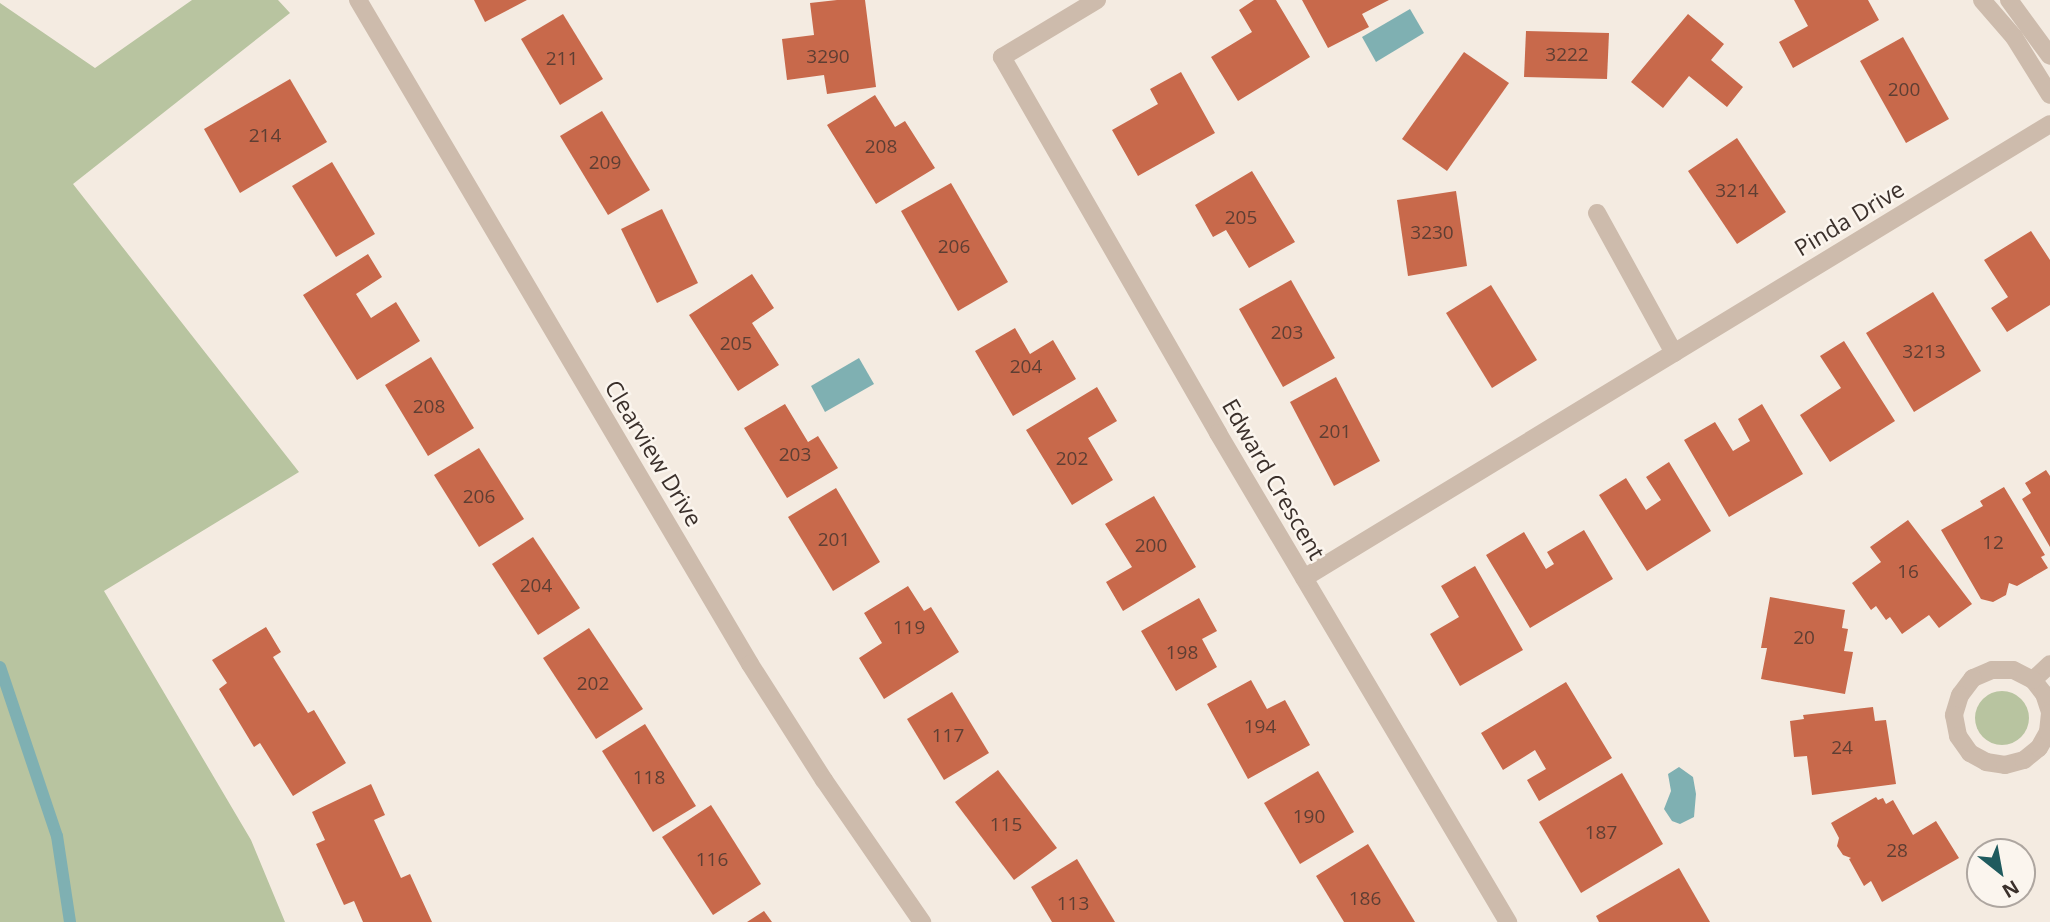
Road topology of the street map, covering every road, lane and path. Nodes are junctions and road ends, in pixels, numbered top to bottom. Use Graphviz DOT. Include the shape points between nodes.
graph roads {
  1 [pos="358,0"];
  2 [pos="1097,0"];
  3 [pos="1982,0"];
  4 [pos="2009,0"];
  5 [pos="2050,56"];
  6 [pos="2050,95"];
  7 [pos="2050,124"];
  8 [pos="1597,213"];
  9 [pos="1674,353"];
  10 [pos="1304,578"];
  11 [pos="2050,664"];
  12 [pos="2032,680"];
  13 [pos="2050,712"];
  14 [pos="922,922"];
  15 [pos="1508,922"];
  1 -- 14 [label="street, Clearview Drive" via="750,664"];
  2 -- 10 [label="street, Edward Crescent" via="1002,57"];
  3 -- 6 [label="street" via="2014,37"];
  4 -- 5 [label="street"];
  7 -- 9 [label="street, Pinda Drive"];
  8 -- 9 [label="street"];
  9 -- 10 [label="street, Pinda Drive"];
  10 -- 15 [label="street, Edward Crescent"];
  11 -- 12 [label="street"];
  12 -- 13 [label="street" via="2045,694"];
  12 -- 13 [label="street" via="2013,670 1992,670 1973,678 1960,695 1954,715 1958,736 1970,753 2005,765 2024,760 2039,748 2048,732"];
}
